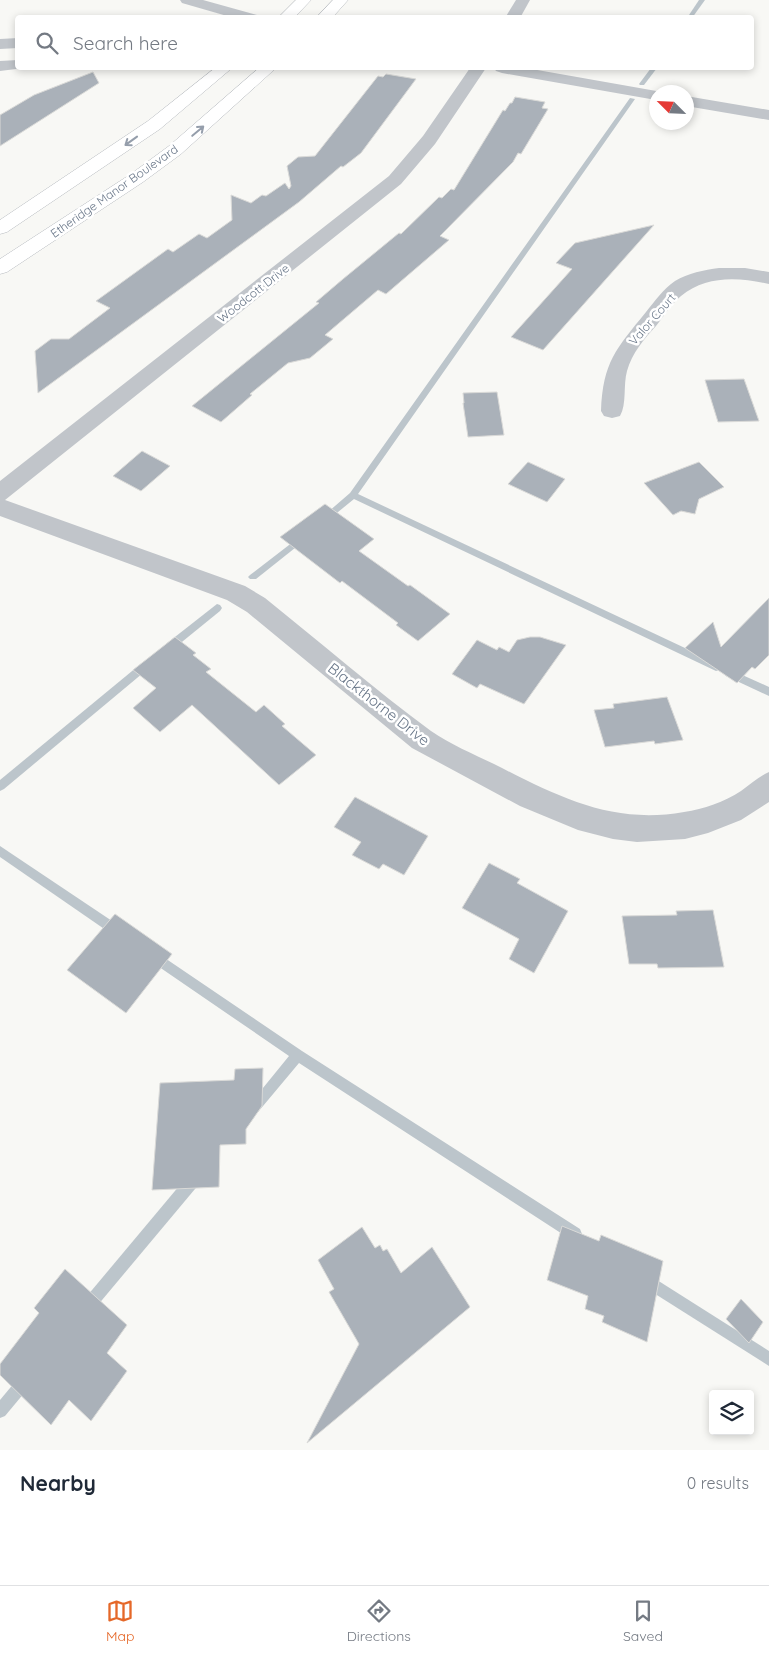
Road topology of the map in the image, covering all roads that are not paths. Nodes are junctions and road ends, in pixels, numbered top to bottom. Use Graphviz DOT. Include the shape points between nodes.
graph roads {
  1 [pos="187,0"];
  2 [pos="304,0"];
  3 [pos="341,0"];
  4 [pos="523,0"];
  5 [pos="241,15"];
  6 [pos="288,15"];
  7 [pos="325,15"];
  8 [pos="514,15"];
  9 [pos="15,43"];
  10 [pos="0,44"];
  11 [pos="15,65"];
  12 [pos="0,66"];
  13 [pos="221,70"];
  14 [pos="266,70"];
  15 [pos="477,70"];
  16 [pos="513,70"];
  17 [pos="649,94"];
  18 [pos="694,102"];
  19 [pos="769,116"];
  20 [pos="0,228"];
  21 [pos="0,268"];
  22 [pos="769,278"];
  23 [pos="612,411"];
  24 [pos="0,493"];
  25 [pos="0,507"];
  26 [pos="769,785"];
  1 -- 5 [label="street"];
  2 -- 6 [label="main road"];
  3 -- 7 [label="main road"];
  4 -- 8 [label="street"];
  9 -- 10 [label="street"];
  11 -- 12 [label="street"];
  13 -- 20 [label="main road, one-way" via="131,142"];
  21 -- 14 [label="main road, Etheridge Manor Boulevard, one-way" via="175,150"];
  15 -- 24 [label="street, Woodcott Drive" via="429,141 396,180"];
  16 -- 17 [label="street"];
  18 -- 19 [label="street"];
  22 -- 23 [label="street, Valor Court" via="749,274 700,277 673,292 620,358 613,381"];
  25 -- 26 [label="street, Blackthorne Drive" via="236,593 256,605 422,740 549,806 591,821 648,829 717,817 755,798"];
}
